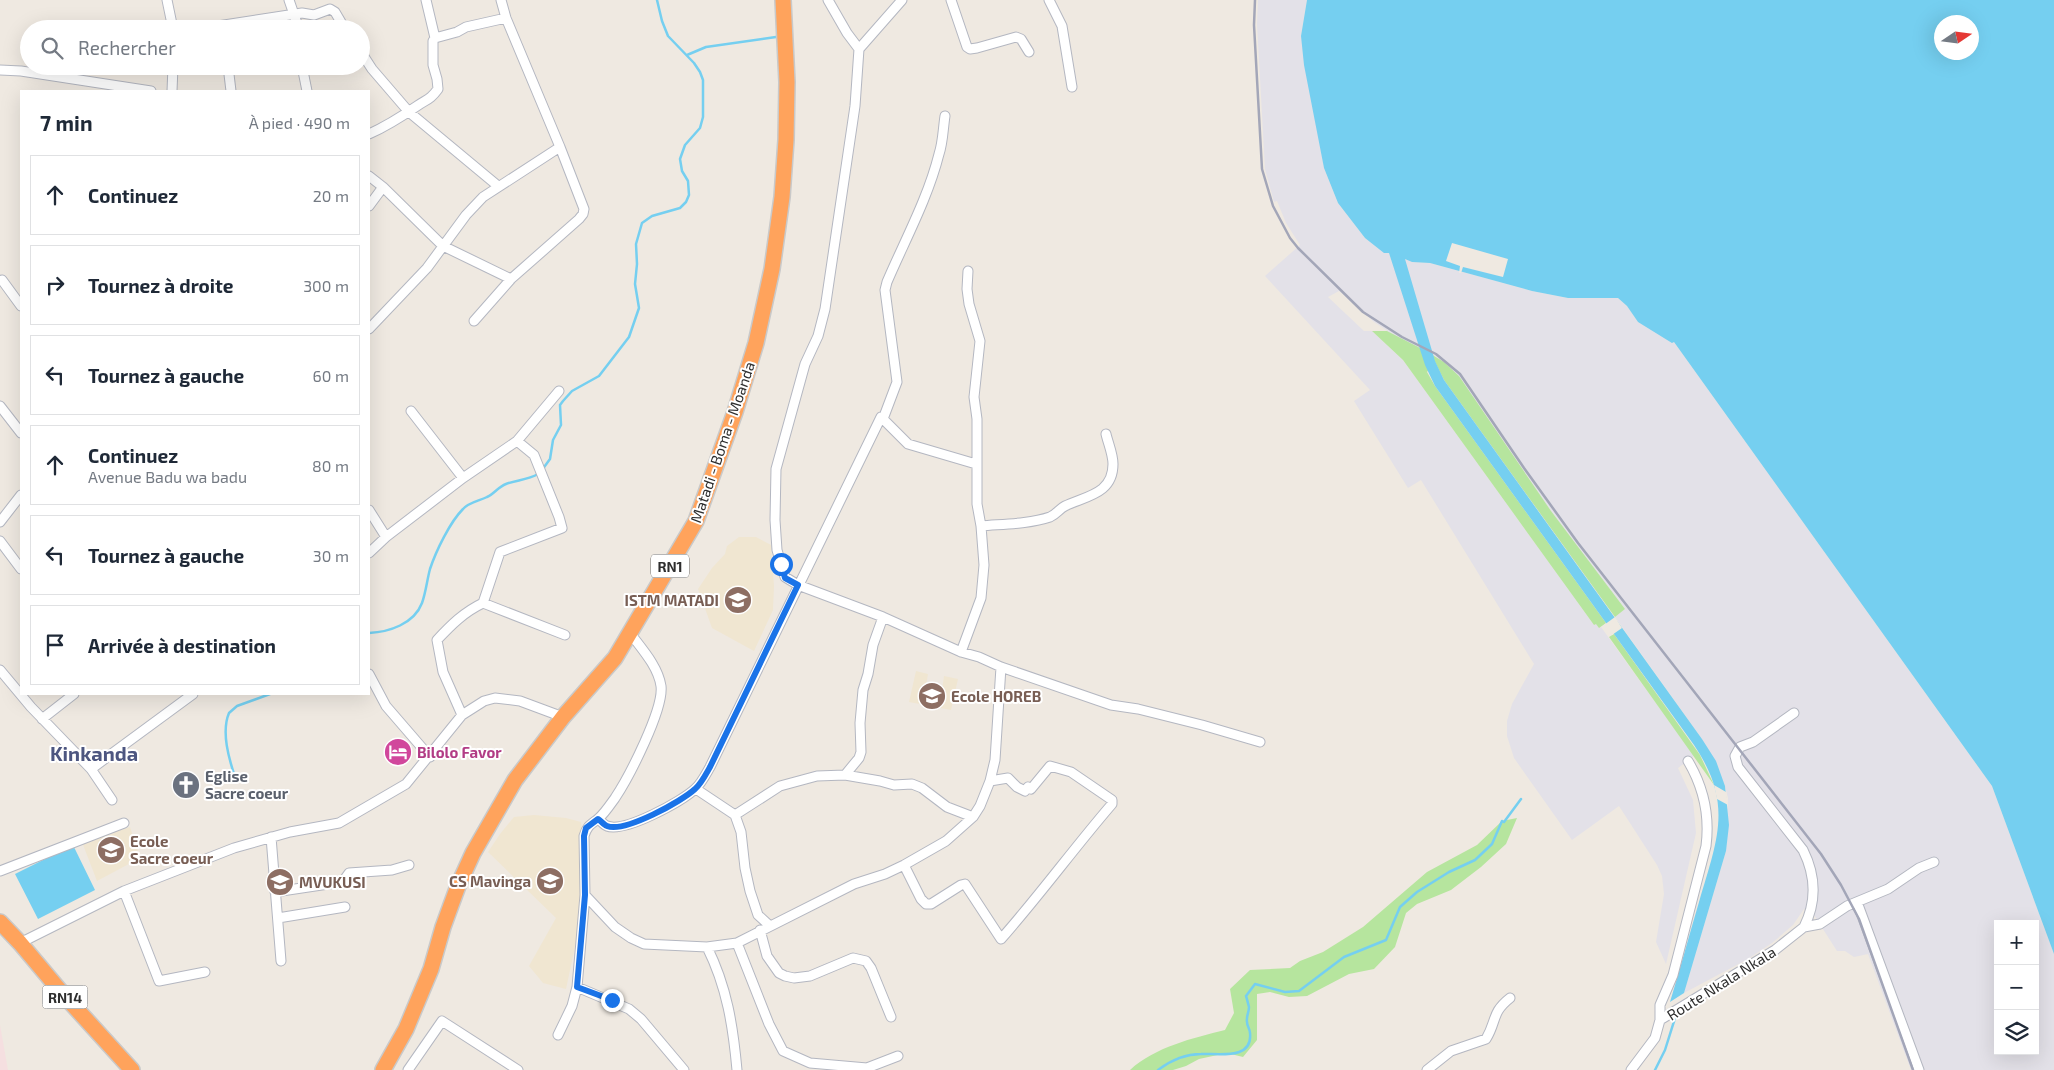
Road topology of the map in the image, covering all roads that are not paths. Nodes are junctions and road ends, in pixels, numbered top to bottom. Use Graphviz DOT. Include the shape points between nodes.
graph roads {
  1 [pos="167,0"];
  2 [pos="289,0"];
  3 [pos="426,0"];
  4 [pos="501,0"];
  5 [pos="783,0"];
  6 [pos="828,0"];
  7 [pos="902,0"];
  8 [pos="951,0"];
  9 [pos="1049,0"];
  10 [pos="294,15"];
  11 [pos="506,18"];
  12 [pos="171,20"];
  13 [pos="264,20"];
  14 [pos="296,20"];
  15 [pos="340,20"];
  16 [pos="435,38"];
  17 [pos="859,49"];
  18 [pos="1029,52"];
  19 [pos="370,66"];
  20 [pos="0,70"];
  21 [pos="20,71"];
  22 [pos="47,75"];
  23 [pos="173,75"];
  24 [pos="229,75"];
  25 [pos="304,75"];
  26 [pos="1072,86"];
  27 [pos="144,90"];
  28 [pos="172,90"];
  29 [pos="231,90"];
  30 [pos="307,90"];
  31 [pos="409,112"];
  32 [pos="945,116"];
  33 [pos="370,134"];
  34 [pos="560,147"];
  35 [pos="370,177"];
  36 [pos="498,186"];
  37 [pos="382,187"];
  38 [pos="370,205"];
  39 [pos="443,246"];
  40 [pos="968,271"];
  41 [pos="510,278"];
  42 [pos="2,280"];
  43 [pos="20,305"];
  44 [pos="474,321"];
  45 [pos="370,328"];
  46 [pos="559,391"];
  47 [pos="0,406"];
  48 [pos="412,410"];
  49 [pos="881,417"];
  50 [pos="20,432"];
  51 [pos="1106,434"];
  52 [pos="517,441"];
  53 [pos="976,464"];
  54 [pos="463,478"];
  55 [pos="20,495"];
  56 [pos="370,512"];
  57 [pos="0,522"];
  58 [pos="981,526"];
  59 [pos="386,537"];
  60 [pos="0,541"];
  61 [pos="370,552"];
  62 [pos="20,568"];
  63 [pos="798,585"];
  64 [pos="483,603"];
  65 [pos="883,617"];
  66 [pos="630,633"];
  67 [pos="566,635"];
  68 [pos="961,652"];
  69 [pos="1001,667"];
  70 [pos="0,670"];
  71 [pos="370,676"];
  72 [pos="20,693"];
  73 [pos="21,695"];
  74 [pos="73,695"];
  75 [pos="192,695"];
  76 [pos="1794,713"];
  77 [pos="462,716"];
  78 [pos="563,717"];
  79 [pos="42,719"];
  80 [pos="1260,742"];
  81 [pos="430,757"];
  82 [pos="1688,761"];
  83 [pos="90,769"];
  84 [pos="845,775"];
  85 [pos="990,781"];
  86 [pos="696,789"];
  87 [pos="112,800"];
  88 [pos="735,815"];
  89 [pos="973,817"];
  90 [pos="598,819"];
  91 [pos="124,823"];
  92 [pos="271,837"];
  93 [pos="1934,862"];
  94 [pos="409,865"];
  95 [pos="904,865"];
  96 [pos="0,871"];
  97 [pos="124,891"];
  98 [pos="275,892"];
  99 [pos="585,895"];
  100 [pos="1857,902"];
  101 [pos="345,907"];
  102 [pos="278,918"];
  103 [pos="0,922"];
  104 [pos="770,926"];
  105 [pos="1804,927"];
  106 [pos="760,930"];
  107 [pos="20,942"];
  108 [pos="737,943"];
  109 [pos="708,947"];
  110 [pos="281,961"];
  111 [pos="205,972"];
  112 [pos="577,987"];
  113 [pos="1510,998"];
  114 [pos="891,1017"];
  115 [pos="1660,1020"];
  116 [pos="558,1035"];
  117 [pos="898,1056"];
  118 [pos="388,1068"];
  119 [pos="132,1070"];
  120 [pos="408,1070"];
  121 [pos="518,1070"];
  122 [pos="684,1070"];
  123 [pos="737,1070"];
  124 [pos="1427,1070"];
  125 [pos="1631,1070"];
  126 [pos="1920,1070"];
  1 -- 12 [label="street"];
  2 -- 10 [label="street"];
  3 -- 16 [label="street"];
  4 -- 11 [label="street"];
  5 -- 66 [label="highway, Matadi - Boma - Moanda / RN1" via="786,82 782,197 772,270 756,343 696,521"];
  6 -- 17 [label="street"];
  7 -- 17 [label="street"];
  8 -- 18 [label="street" via="970,49 1016,37"];
  9 -- 26 [label="street" via="1062,26"];
  10 -- 13 [label="street"];
  10 -- 14 [label="street"];
  10 -- 15 [label="street" via="314,15 330,9"];
  11 -- 16 [label="street"];
  11 -- 34 [label="street"];
  16 -- 31 [label="street" via="432,58 438,90"];
  17 -- 63 [label="street" via="856,106 825,309 818,336 805,364 776,469 777,550 785,578"];
  19 -- 31 [label="street"];
  20 -- 21 [label="street"];
  22 -- 27 [label="street"];
  23 -- 28 [label="street"];
  24 -- 29 [label="street"];
  25 -- 30 [label="street"];
  31 -- 33 [label="street"];
  31 -- 36 [label="street"];
  32 -- 49 [label="street" via="940,152 930,184 887,282 886,299 896,382 883,419"];
  34 -- 36 [label="street"];
  34 -- 41 [label="street" via="583,214"];
  35 -- 37 [label="street"];
  36 -- 39 [label="street" via="478,203"];
  37 -- 38 [label="street"];
  37 -- 39 [label="street"];
  39 -- 41 [label="street"];
  39 -- 45 [label="street" via="427,268"];
  40 -- 53 [label="street" via="966,289 980,341 974,386"];
  41 -- 44 [label="street"];
  42 -- 43 [label="street"];
  46 -- 52 [label="street"];
  47 -- 50 [label="street"];
  48 -- 54 [label="street"];
  49 -- 53 [label="street" via="908,444"];
  49 -- 63 [label="street"];
  51 -- 58 [label="street" via="1113,463 1106,486 1094,495 1063,507 1058,514 1049,517"];
  52 -- 54 [label="street"];
  52 -- 64 [label="street" via="534,455 562,528 500,552"];
  53 -- 58 [label="street"];
  54 -- 59 [label="street"];
  55 -- 57 [label="street"];
  56 -- 59 [label="street"];
  58 -- 68 [label="street" via="984,564 981,598"];
  59 -- 61 [label="street"];
  60 -- 62 [label="street"];
  63 -- 65 [label="street"];
  63 -- 86 [label="street" via="710,767"];
  64 -- 67 [label="street"];
  64 -- 77 [label="street" via="457,618 437,640 443,672"];
  65 -- 68 [label="street"];
  65 -- 84 [label="street" via="863,690 861,752"];
  66 -- 78 [label="highway, Matadi - Boma - Moanda / RN1" via="615,658"];
  66 -- 90 [label="street" via="658,675 660,702 647,737 615,798"];
  68 -- 69 [label="street"];
  69 -- 80 [label="street" via="1111,706 1202,724"];
  69 -- 85 [label="street" via="996,760"];
  70 -- 72 [label="street"];
  71 -- 81 [label="street" via="386,706"];
  73 -- 79 [label="street"];
  74 -- 79 [label="street"];
  75 -- 83 [label="street"];
  76 -- 105 [label="street" via="1753,742 1740,747 1735,760 1807,858 1814,893"];
  77 -- 78 [label="street" via="474,705 495,698 520,701"];
  77 -- 81 [label="street"];
  78 -- 118 [label="highway, Matadi - Boma - Moanda / RN1" via="515,780 473,853 443,927 431,969"];
  79 -- 83 [label="street"];
  81 -- 92 [label="street" via="406,784 339,823"];
  82 -- 115 [label="street" via="1704,797 1707,840 1673,975 1660,1005"];
  83 -- 87 [label="street"];
  84 -- 88 [label="street" via="817,776 780,786"];
  84 -- 89 [label="street" via="894,785 912,784 947,807"];
  85 -- 89 [label="street"];
  85 -- 95 [label="street" via="1008,778 1026,791 1050,766 1071,772 1110,797 1112,804 1002,939 965,884 926,904"];
  86 -- 88 [label="street"];
  86 -- 90 [label="street" via="651,816 630,824 607,826"];
  88 -- 104 [label="street" via="741,832 750,891 758,915"];
  89 -- 95 [label="street" via="946,841"];
  90 -- 99 [label="street" via="586,828 584,836"];
  91 -- 96 [label="street"];
  92 -- 97 [label="street"];
  92 -- 98 [label="street"];
  93 -- 100 [label="street" via="1888,889"];
  94 -- 98 [label="street" via="392,870 349,872 344,880 335,883"];
  95 -- 104 [label="street" via="847,888"];
  97 -- 107 [label="street"];
  97 -- 111 [label="street" via="159,980"];
  98 -- 102 [label="street"];
  99 -- 109 [label="street" via="615,927 644,944"];
  99 -- 112 [label="street"];
  100 -- 105 [label="street" via="1820,924"];
  100 -- 126 [label="street"];
  101 -- 102 [label="street"];
  102 -- 110 [label="street"];
  103 -- 107 [label="highway, RN14"];
  104 -- 106 [label="street"];
  105 -- 115 [label="street, Route Nkala Nkala" via="1775,950"];
  106 -- 108 [label="street"];
  106 -- 114 [label="street" via="767,956 785,976 810,976 853,958 866,961"];
  107 -- 119 [label="highway, RN14"];
  108 -- 109 [label="street"];
  108 -- 117 [label="street" via="783,1051 810,1064 867,1068"];
  109 -- 123 [label="street" via="728,999"];
  112 -- 116 [label="street"];
  112 -- 122 [label="street" via="612,1000 635,1014 649,1026"];
  113 -- 124 [label="street" via="1495,1014 1486,1039 1451,1051"];
  115 -- 125 [label="street, Route Nkala Nkala" via="1655,1038"];
  120 -- 121 [label="street" via="442,1021"];
}
